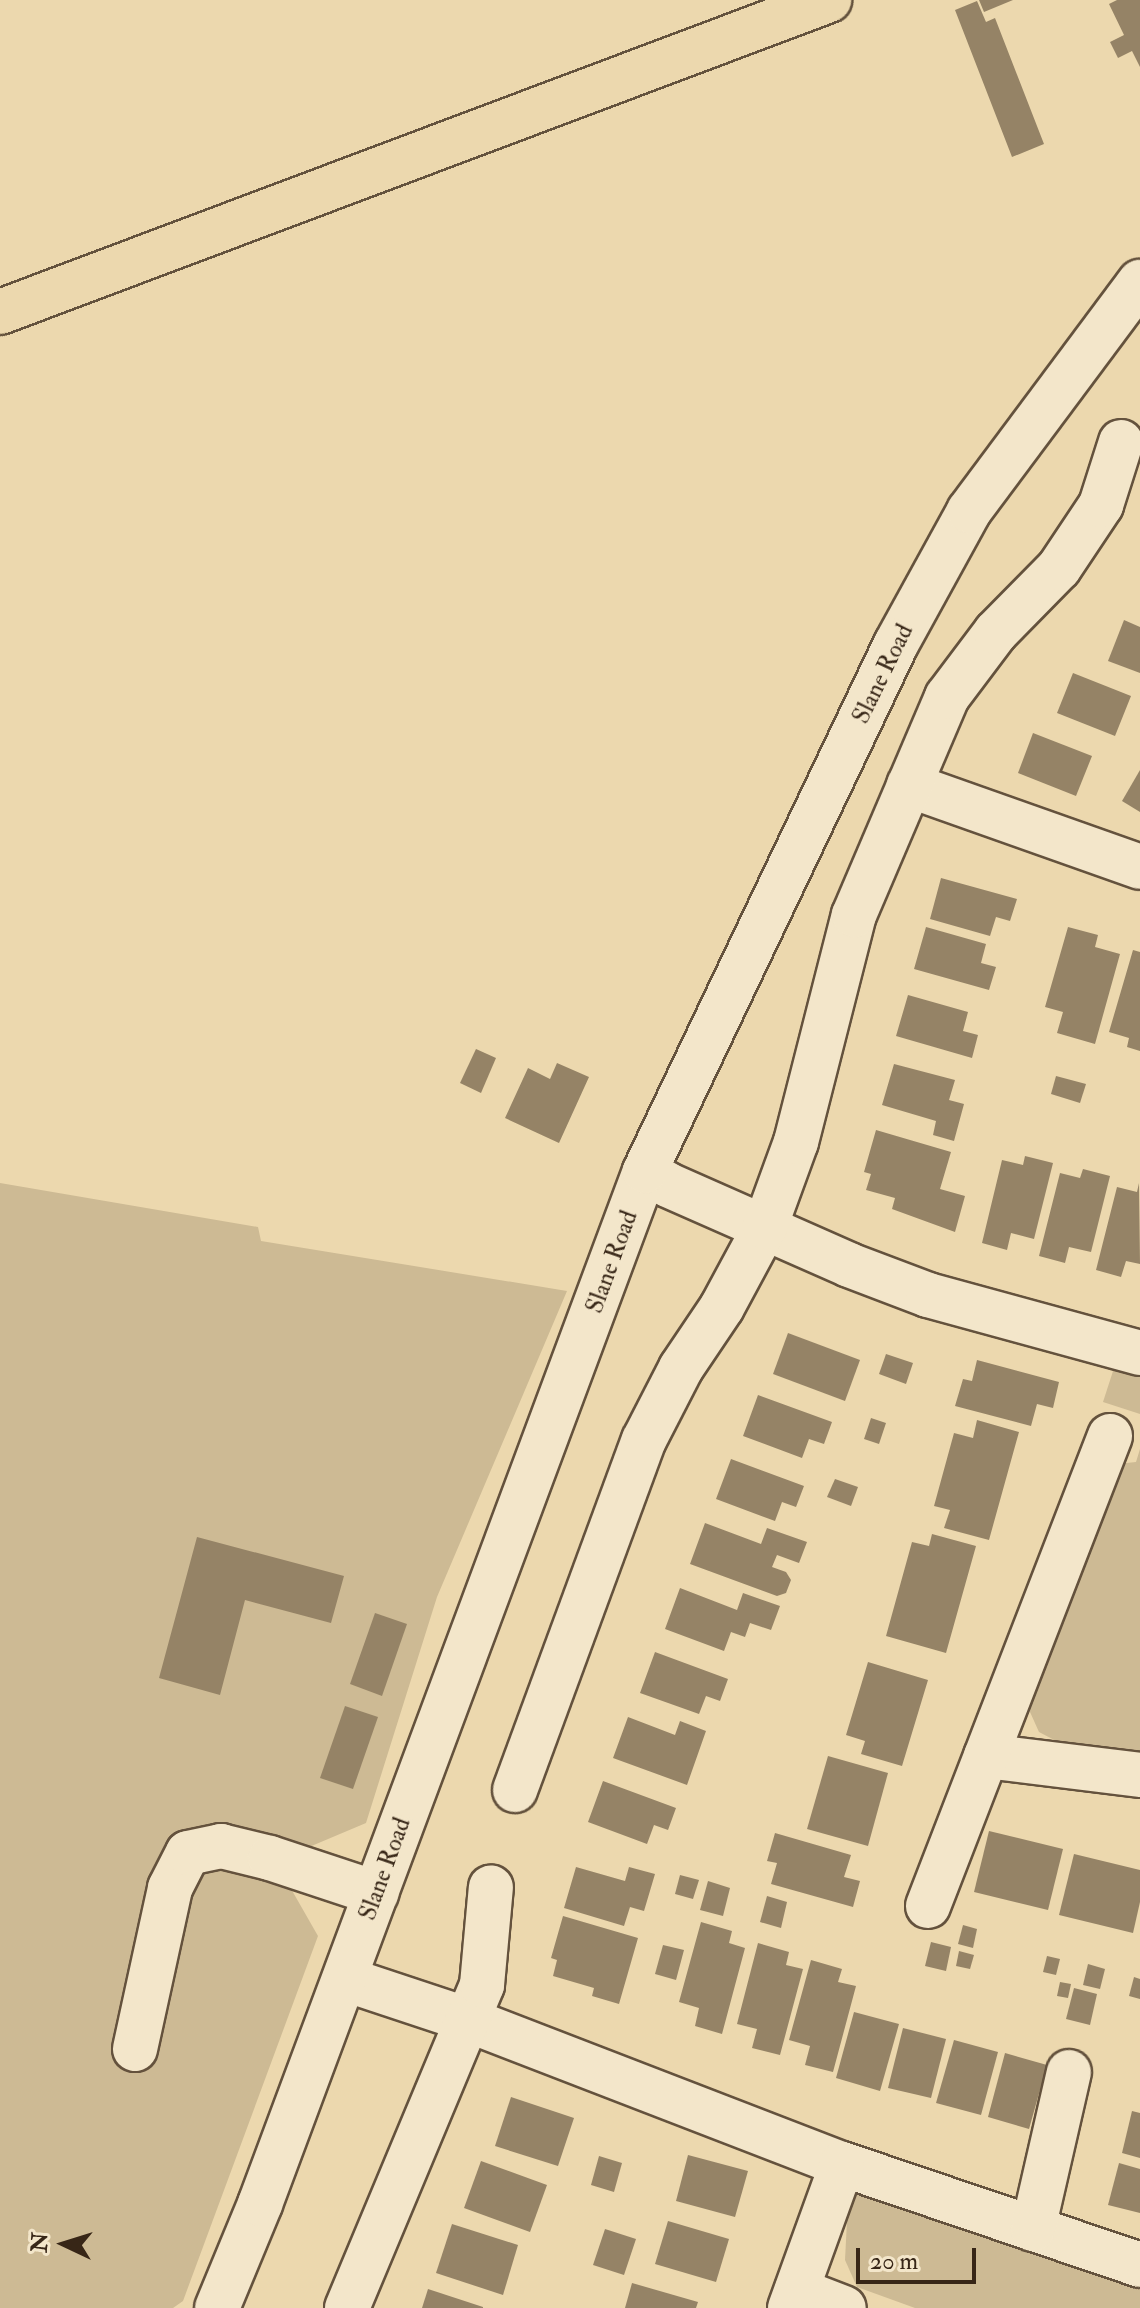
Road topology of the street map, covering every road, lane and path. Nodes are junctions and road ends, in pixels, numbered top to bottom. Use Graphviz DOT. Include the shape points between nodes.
graph roads {
  1 [pos="829,0"];
  2 [pos="1140,282"];
  3 [pos="0,312"];
  4 [pos="1121,442"];
  5 [pos="909,785"];
  6 [pos="1140,867"];
  7 [pos="645,1171"];
  8 [pos="765,1227"];
  9 [pos="1140,1353"];
  10 [pos="1110,1436"];
  11 [pos="986,1756"];
  12 [pos="1140,1775"];
  13 [pos="515,1790"];
  14 [pos="491,1887"];
  15 [pos="376,1893"];
  16 [pos="928,1906"];
  17 [pos="345,1979"];
  18 [pos="468,2020"];
  19 [pos="135,2049"];
  20 [pos="1069,2072"];
  21 [pos="842,2164"];
  22 [pos="1033,2229"];
  23 [pos="1140,2265"];
  24 [pos="793,2299"];
  25 [pos="217,2308"];
  26 [pos="347,2308"];
  27 [pos="844,2308"];
  1 -- 3 [label="main road"];
  2 -- 7 [label="street, Slane Road" via="962,524 896,644"];
  4 -- 5 [label="street" via="1101,505 1059,568 996,632 947,697"];
  5 -- 6 [label="street"];
  5 -- 8 [label="street" via="854,915 796,1142"];
  7 -- 8 [label="street"];
  7 -- 15 [label="street, Slane Road"];
  8 -- 9 [label="street" via="928,1295"];
  8 -- 13 [label="street" via="644,1440"];
  10 -- 11 [label="street"];
  11 -- 12 [label="street"];
  11 -- 16 [label="street"];
  14 -- 18 [label="street" via="482,1985"];
  15 -- 17 [label="street, Slane Road"];
  15 -- 19 [label="street" via="221,1846 188,1853 170,1888"];
  17 -- 18 [label="street"];
  17 -- 25 [label="street, Slane Road"];
  18 -- 21 [label="street"];
  18 -- 26 [label="street"];
  20 -- 22 [label="street"];
  21 -- 22 [label="street"];
  21 -- 24 [label="street"];
  22 -- 23 [label="street"];
  24 -- 27 [label="street"];
}
